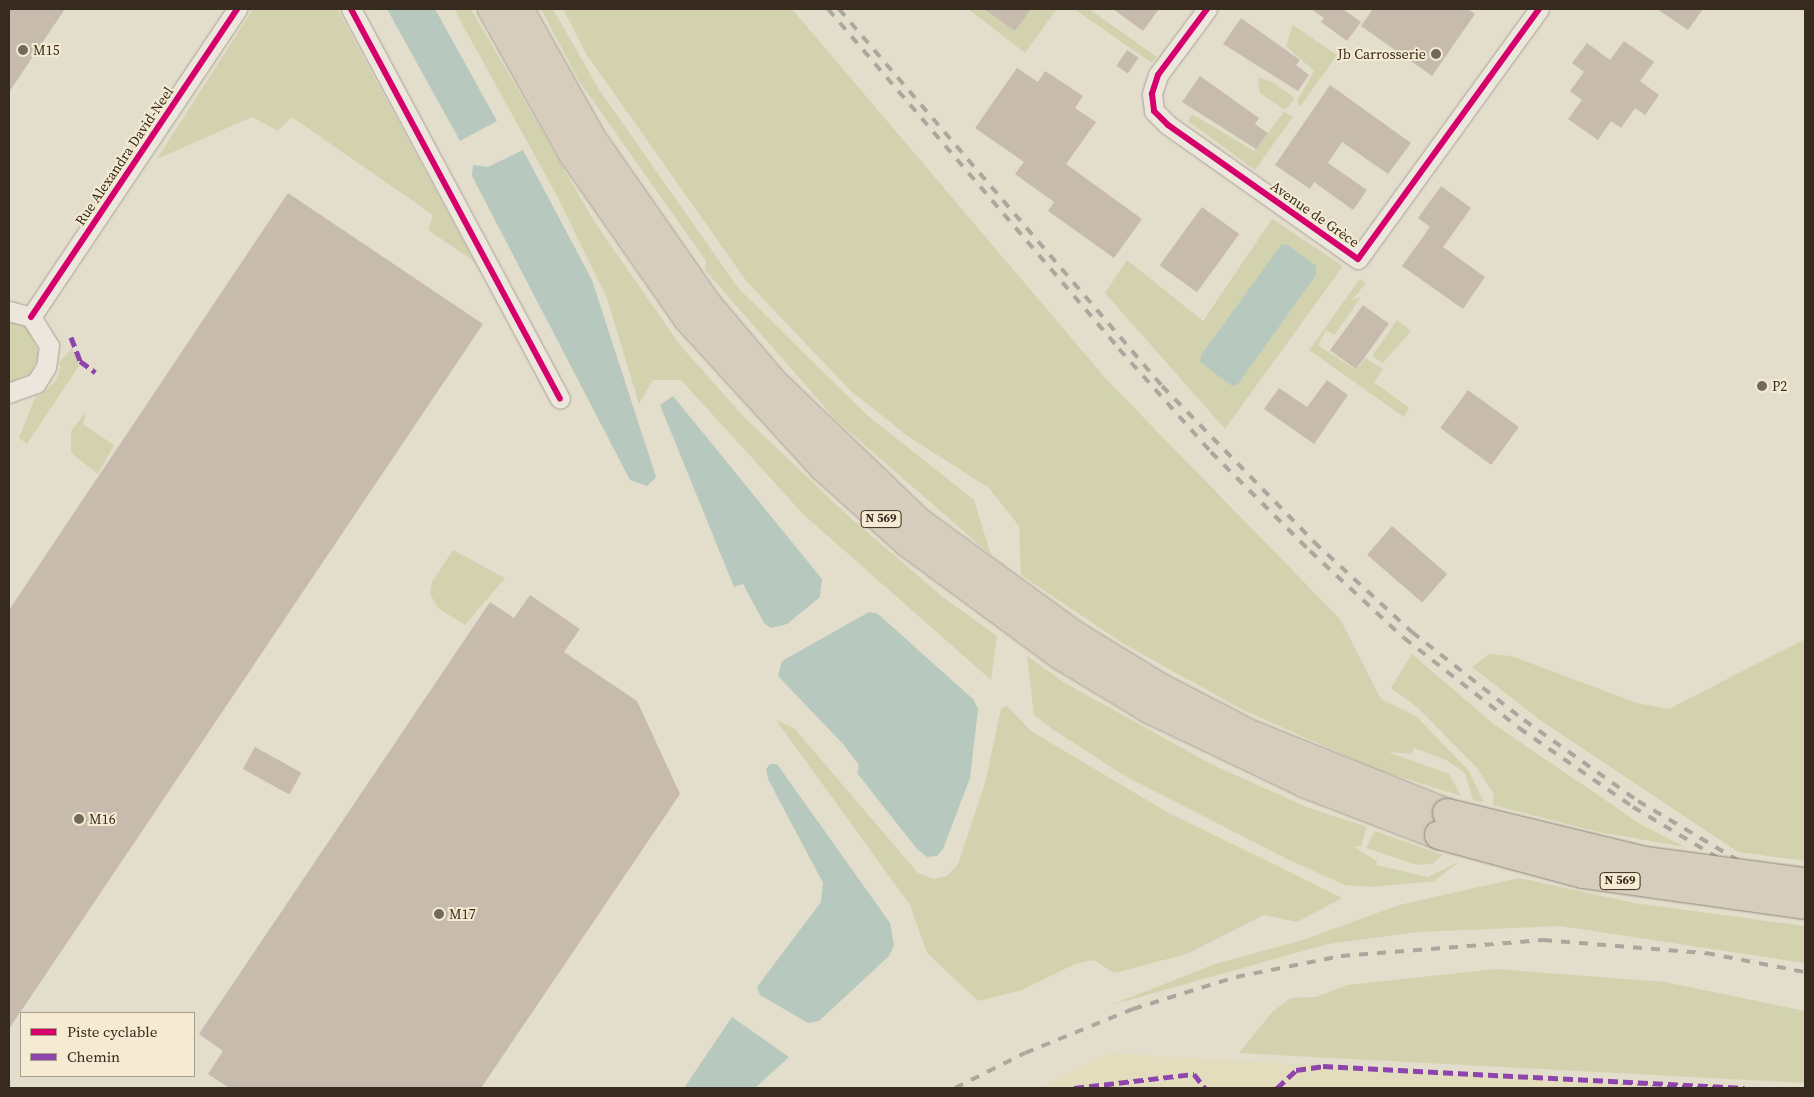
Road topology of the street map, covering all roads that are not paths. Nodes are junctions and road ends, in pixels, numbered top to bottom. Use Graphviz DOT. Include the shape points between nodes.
graph roads {
  1 [pos="237,9"];
  2 [pos="351,9"];
  3 [pos="492,9"];
  4 [pos="518,9"];
  5 [pos="1207,9"];
  6 [pos="1538,9"];
  7 [pos="9,311"];
  8 [pos="31,317"];
  9 [pos="9,392"];
  10 [pos="560,398"];
  11 [pos="1443,824"];
  12 [pos="1805,882"];
  13 [pos="1805,905"];
  1 -- 8 [label="street, Rue Alexandra David-Neel"];
  2 -- 10 [label="street"];
  3 -- 11 [label="highway, N 569" via="573,154 688,319 823,467 908,543 1060,655 1149,709 1306,784"];
  4 -- 11 [label="highway, N 569" via="592,139 707,304 773,382 919,522 1076,636 1161,688"];
  5 -- 6 [label="street, Avenue de Grèce" via="1158,76 1152,94 1154,111 1168,125 1358,260"];
  7 -- 8 [label="street"];
  8 -- 9 [label="street" via="49,346 46,367 36,383"];
  11 -- 12 [label="highway, N 569, bridge" via="1645,861"];
  11 -- 13 [label="highway, N 569, bridge" via="1583,874"];
}
